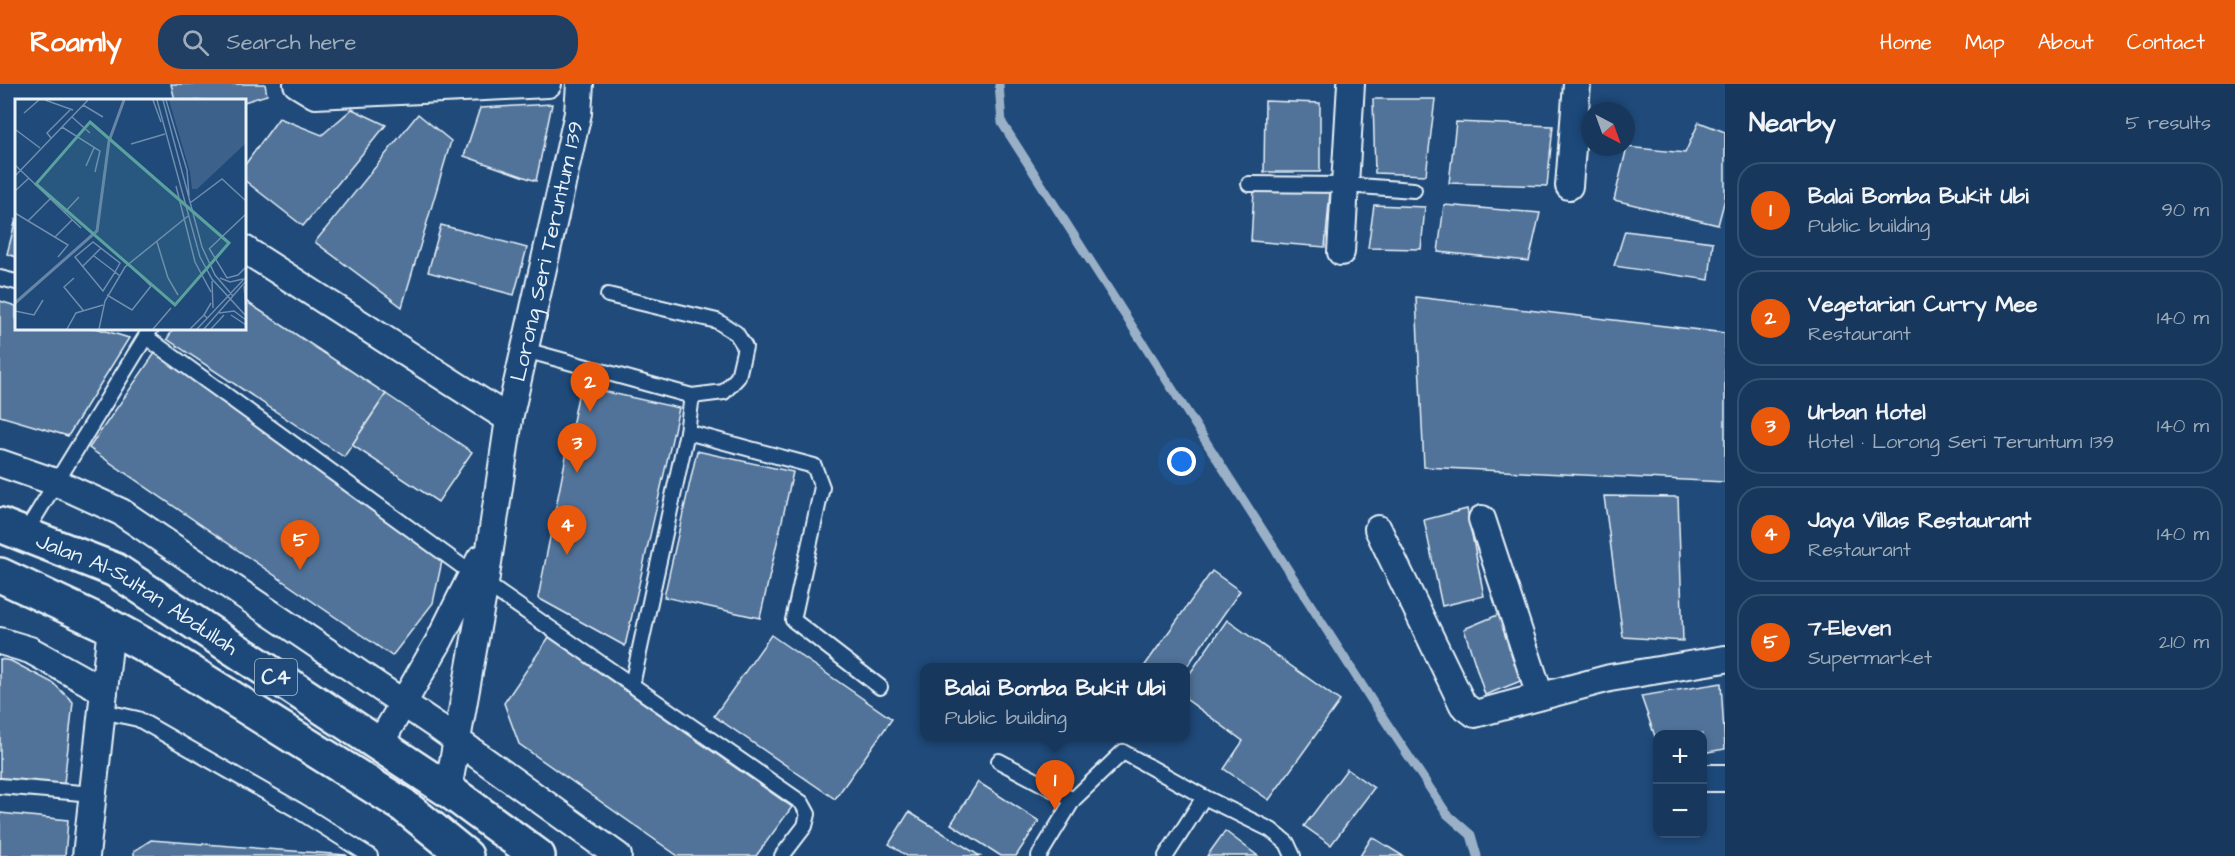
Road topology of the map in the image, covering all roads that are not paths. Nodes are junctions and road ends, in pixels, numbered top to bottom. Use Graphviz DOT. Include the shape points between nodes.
graph roads {
  1 [pos="297,84"];
  2 [pos="548,84"];
  3 [pos="580,84"];
  4 [pos="1351,84"];
  5 [pos="1577,84"];
  6 [pos="440,87"];
  7 [pos="1249,184"];
  8 [pos="1345,185"];
  9 [pos="1569,186"];
  10 [pos="1414,190"];
  11 [pos="246,250"];
  12 [pos="1341,252"];
  13 [pos="0,278"];
  14 [pos="15,282"];
  15 [pos="608,295"];
  16 [pos="148,333"];
  17 [pos="525,350"];
  18 [pos="692,396"];
  19 [pos="509,419"];
  20 [pos="687,432"];
  21 [pos="0,463"];
  22 [pos="55,482"];
  23 [pos="1482,519"];
  24 [pos="13,529"];
  25 [pos="1378,529"];
  26 [pos="0,575"];
  27 [pos="479,578"];
  28 [pos="111,627"];
  29 [pos="0,641"];
  30 [pos="1725,659"];
  31 [pos="632,685"];
  32 [pos="880,687"];
  33 [pos="1540,696"];
  34 [pos="103,701"];
  35 [pos="404,703"];
  36 [pos="456,739"];
  37 [pos="379,745"];
  38 [pos="999,761"];
  39 [pos="1707,778"];
  40 [pos="1725,778"];
  41 [pos="0,786"];
  42 [pos="448,790"];
  43 [pos="93,794"];
  44 [pos="1204,797"];
  45 [pos="1074,801"];
  46 [pos="86,856"];
  47 [pos="370,856"];
  48 [pos="466,856"];
  49 [pos="538,856"];
  50 [pos="618,856"];
  51 [pos="782,856"];
  52 [pos="1039,856"];
  53 [pos="1166,856"];
  54 [pos="1293,856"];
  1 -- 6 [label="street" via="315,95"];
  2 -- 6 [label="street"];
  3 -- 17 [label="street, Lorong Seri Teruntum 139" via="578,113"];
  4 -- 8 [label="street"];
  5 -- 9 [label="street"];
  7 -- 8 [label="lane"];
  8 -- 10 [label="lane"];
  8 -- 12 [label="street"];
  11 -- 19 [label="street"];
  13 -- 14 [label="lane"];
  15 -- 18 [label="lane" via="717,321 736,333 745,347 738,377 724,393"];
  16 -- 22 [label="lane"];
  16 -- 27 [label="lane"];
  17 -- 18 [label="lane"];
  17 -- 19 [label="street, Lorong Seri Teruntum 139"];
  18 -- 20 [label="lane"];
  19 -- 27 [label="street, Lorong Seri Teruntum 139" via="489,543"];
  20 -- 31 [label="lane"];
  20 -- 32 [label="lane" via="814,466 822,487 792,620"];
  21 -- 22 [label="street"];
  22 -- 24 [label="lane"];
  22 -- 35 [label="street" via="120,512"];
  23 -- 33 [label="street"];
  24 -- 37 [label="main road, Jalan Al-Sultan Abdullah / C4" via="115,570"];
  25 -- 33 [label="street" via="1468,712 1475,714"];
  26 -- 28 [label="main road, Jalan Al-Sultan Abdullah / C4"];
  27 -- 31 [label="lane"];
  27 -- 35 [label="street, Lorong Seri Teruntum 139"];
  27 -- 36 [label="street"];
  28 -- 34 [label="street"];
  28 -- 48 [label="main road, Jalan Al-Sultan Abdullah / C4" via="168,658 403,805"];
  29 -- 34 [label="street" via="30,650"];
  30 -- 33 [label="street" via="1610,678"];
  31 -- 51 [label="lane" via="802,802 808,814 805,826"];
  34 -- 43 [label="street"];
  34 -- 47 [label="lane" via="297,810"];
  35 -- 36 [label="street"];
  35 -- 37 [label="street, Lorong Seri Teruntum 139"];
  36 -- 42 [label="street"];
  36 -- 50 [label="street"];
  37 -- 42 [label="main road, Jalan Al-Sultan Abdullah / C4"];
  38 -- 45 [label="lane"];
  39 -- 40 [label="street"];
  41 -- 43 [label="lane"];
  42 -- 49 [label="main road, Jalan Al-Sultan Abdullah / C4"];
  43 -- 46 [label="street"];
  44 -- 45 [label="lane" via="1123,752"];
  44 -- 53 [label="lane"];
  44 -- 54 [label="lane" via="1271,830 1287,843"];
  45 -- 52 [label="lane"];
}
